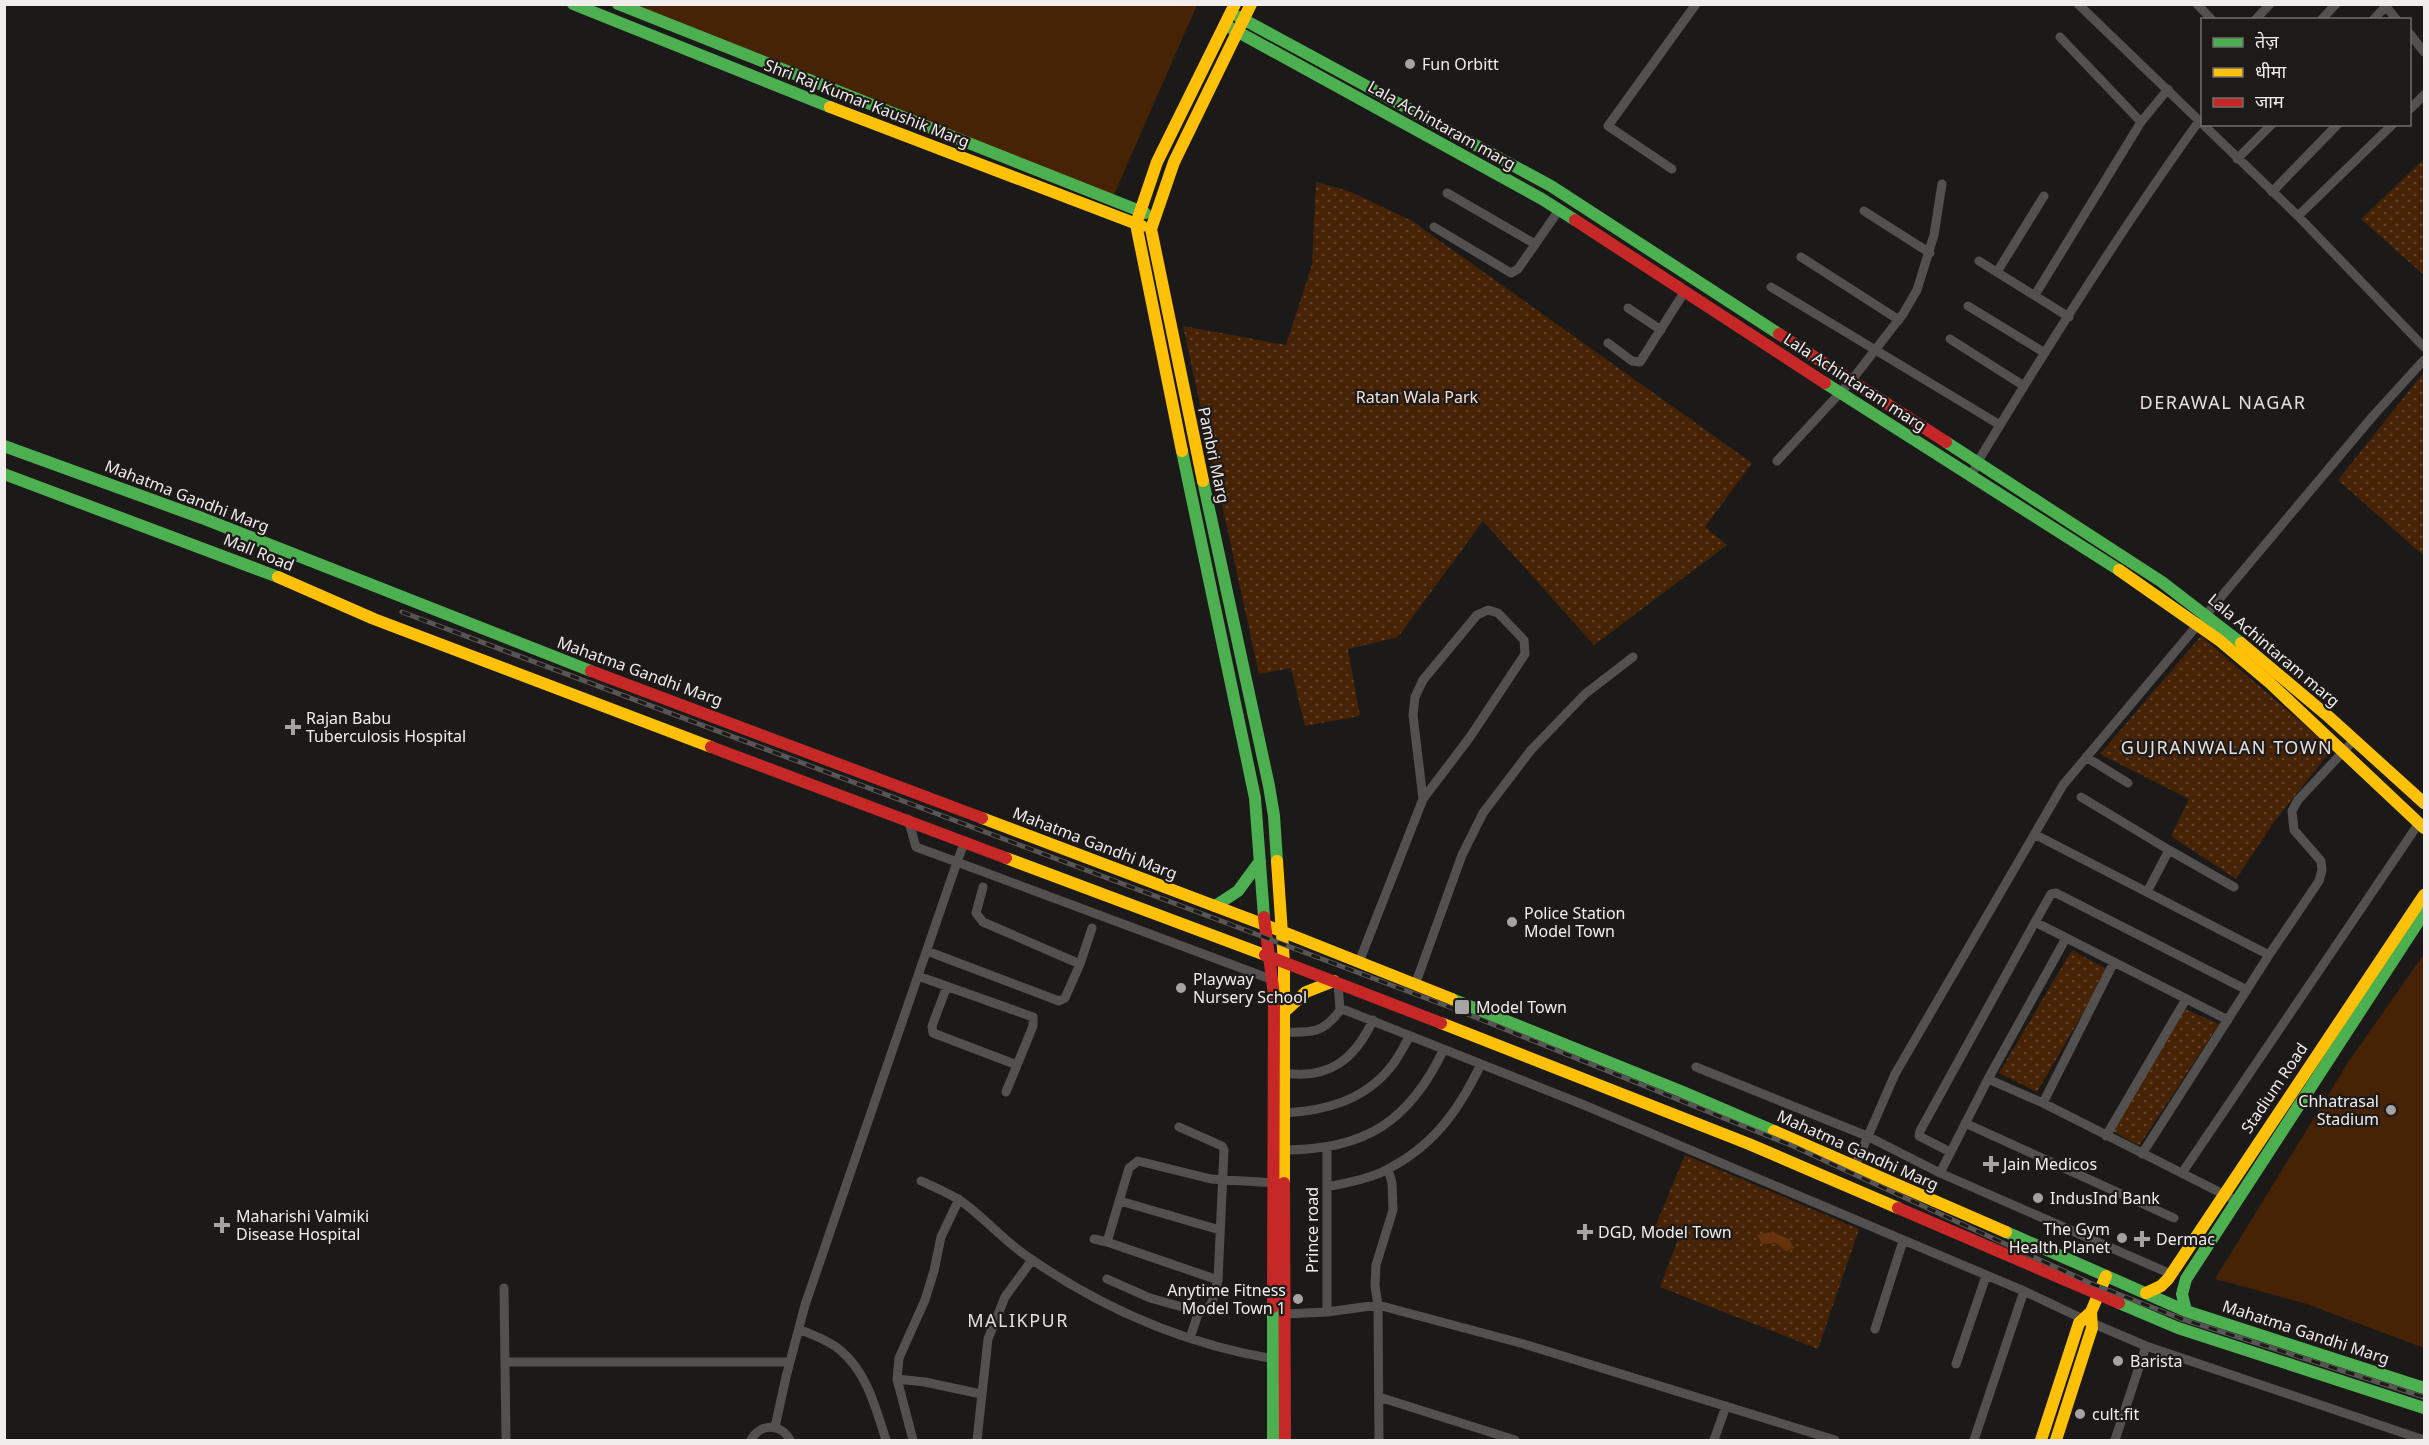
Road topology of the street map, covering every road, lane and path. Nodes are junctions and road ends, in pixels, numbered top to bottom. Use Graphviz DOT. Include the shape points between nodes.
graph roads {
  1 [pos="573,4"];
  2 [pos="618,4"];
  3 [pos="1251,4"];
  4 [pos="1696,4"];
  5 [pos="2078,4"];
  6 [pos="2197,4"];
  7 [pos="2270,4"];
  8 [pos="2336,4"];
  9 [pos="2385,5"];
  10 [pos="1233,9"];
  11 [pos="2210,18"];
  12 [pos="2257,18"];
  13 [pos="2323,18"];
  14 [pos="2375,18"];
  15 [pos="2395,18"];
  16 [pos="1244,19"];
  17 [pos="1225,25"];
  18 [pos="1238,32"];
  19 [pos="2411,36"];
  20 [pos="2060,37"];
  21 [pos="2421,48"];
  22 [pos="801,76"];
  23 [pos="2168,89"];
  24 [pos="794,93"];
  25 [pos="2424,95"];
  26 [pos="2411,107"];
  27 [pos="2142,122"];
  28 [pos="2199,122"];
  29 [pos="2203,126"];
  30 [pos="2270,126"];
  31 [pos="2336,126"];
  32 [pos="2391,126"];
  33 [pos="2237,159"];
  34 [pos="1672,169"];
  35 [pos="1942,184"];
  36 [pos="2272,192"];
  37 [pos="1447,193"];
  38 [pos="2044,196"];
  39 [pos="1559,210"];
  40 [pos="1139,211"];
  41 [pos="1863,211"];
  42 [pos="1155,215"];
  43 [pos="2298,216"];
  44 [pos="1136,224"];
  45 [pos="1434,227"];
  46 [pos="1151,229"];
  47 [pos="1535,244"];
  48 [pos="1930,253"];
  49 [pos="1801,257"];
  50 [pos="1979,261"];
  51 [pos="1997,272"];
  52 [pos="1771,287"];
  53 [pos="1685,291"];
  54 [pos="2035,295"];
  55 [pos="1968,306"];
  56 [pos="1628,308"];
  57 [pos="2069,317"];
  58 [pos="1899,320"];
  59 [pos="1661,330"];
  60 [pos="1950,339"];
  61 [pos="1608,343"];
  62 [pos="2424,347"];
  63 [pos="1874,351"];
  64 [pos="2045,353"];
  65 [pos="2424,360"];
  66 [pos="1851,381"];
  67 [pos="2024,386"];
  68 [pos="1840,393"];
  69 [pos="2000,425"];
  70 [pos="4,446"];
  71 [pos="1778,460"];
  72 [pos="1977,463"];
  73 [pos="4,474"];
  74 [pos="1972,475"];
  75 [pos="1216,542"];
  76 [pos="1202,545"];
  77 [pos="2122,564"];
  78 [pos="297,570"];
  79 [pos="2205,613"];
  80 [pos="2197,623"];
  81 [pos="1633,657"];
  82 [pos="2279,673"];
  83 [pos="2270,683"];
  84 [pos="2355,739"];
  85 [pos="2342,752"];
  86 [pos="2086,757"];
  87 [pos="2128,783"];
  88 [pos="2081,797"];
  89 [pos="1423,799"];
  90 [pos="2424,803"];
  91 [pos="908,819"];
  92 [pos="2422,825"];
  93 [pos="2036,835"];
  94 [pos="965,841"];
  95 [pos="2169,850"];
  96 [pos="1260,861"];
  97 [pos="957,862"];
  98 [pos="983,887"];
  99 [pos="2234,887"];
  100 [pos="2147,892"];
  101 [pos="2424,895"];
  102 [pos="1215,906"];
  103 [pos="2424,914"];
  104 [pos="2035,922"];
  105 [pos="1265,926"];
  106 [pos="1092,928"];
  107 [pos="1281,931"];
  108 [pos="2066,938"];
  109 [pos="927,951"];
  110 [pos="2269,955"];
  111 [pos="1269,957"];
  112 [pos="1359,962"];
  113 [pos="2114,962"];
  114 [pos="1284,963"];
  115 [pos="1080,964"];
  116 [pos="918,976"];
  117 [pos="1273,980"];
  118 [pos="1336,982"];
  119 [pos="1415,985"];
  120 [pos="947,986"];
  121 [pos="2247,990"];
  122 [pos="2186,999"];
  123 [pos="1340,1010"];
  124 [pos="1284,1012"];
  125 [pos="1373,1020"];
  126 [pos="2228,1020"];
  127 [pos="1284,1032"];
  128 [pos="1410,1036"];
  129 [pos="1444,1049"];
  130 [pos="1481,1064"];
  131 [pos="1017,1065"];
  132 [pos="1696,1067"];
  133 [pos="1284,1073"];
  134 [pos="1988,1079"];
  135 [pos="1006,1092"];
  136 [pos="2043,1103"];
  137 [pos="1284,1113"];
  138 [pos="1965,1123"];
  139 [pos="1179,1127"];
  140 [pos="1867,1136"];
  141 [pos="2106,1136"];
  142 [pos="1327,1148"];
  143 [pos="1284,1150"];
  144 [pos="1950,1152"];
  145 [pos="2142,1154"];
  146 [pos="1856,1167"];
  147 [pos="1388,1169"];
  148 [pos="1940,1173"];
  149 [pos="2182,1173"];
  150 [pos="1223,1180"];
  151 [pos="921,1181"];
  152 [pos="1275,1183"];
  153 [pos="1327,1187"];
  154 [pos="2223,1193"];
  155 [pos="959,1199"];
  156 [pos="1120,1201"];
  157 [pos="2237,1201"];
  158 [pos="2174,1218"];
  159 [pos="1221,1230"];
  160 [pos="1094,1239"];
  161 [pos="1903,1241"];
  162 [pos="1107,1242"];
  163 [pos="1032,1260"];
  164 [pos="2170,1274"];
  165 [pos="1986,1276"];
  166 [pos="2106,1276"];
  167 [pos="1107,1279"];
  168 [pos="1218,1280"];
  169 [pos="504,1288"];
  170 [pos="2024,1291"];
  171 [pos="2146,1293"];
  172 [pos="2099,1294"];
  173 [pos="1378,1305"];
  174 [pos="2186,1311"];
  175 [pos="1200,1312"];
  176 [pos="1327,1312"];
  177 [pos="1284,1314"];
  178 [pos="2090,1316"];
  179 [pos="799,1329"];
  180 [pos="1875,1329"];
  181 [pos="1190,1338"];
  182 [pos="2146,1346"];
  183 [pos="1274,1359"];
  184 [pos="505,1362"];
  185 [pos="789,1362"];
  186 [pos="1956,1364"];
  187 [pos="897,1379"];
  188 [pos="2424,1388"];
  189 [pos="981,1394"];
  190 [pos="1379,1397"];
  191 [pos="1726,1406"];
  192 [pos="2424,1408"];
  193 [pos="775,1427"];
  194 [pos="506,1440"];
  195 [pos="751,1440"];
  196 [pos="790,1440"];
  197 [pos="886,1440"];
  198 [pos="913,1440"];
  199 [pos="977,1440"];
  200 [pos="1273,1440"];
  201 [pos="1285,1440"];
  202 [pos="1379,1440"];
  203 [pos="1515,1440"];
  204 [pos="1714,1440"];
  205 [pos="1835,1440"];
  206 [pos="1974,1440"];
  207 [pos="2041,1440"];
  208 [pos="2056,1440"];
  209 [pos="2115,1440"];
  210 [pos="2424,1440"];
  1 -- 24 [label="street, Shri Raj Kumar Kaushik Marg"];
  2 -- 22 [label="street, Shri Raj Kumar Kaushik Marg"];
  3 -- 16 [label="street, Pambri Marg"];
  4 -- 34 [label="street" via="1608,126"];
  5 -- 23 [label="street"];
  6 -- 11 [label="street"];
  7 -- 12 [label="street"];
  8 -- 13 [label="street"];
  9 -- 14 [label="street"];
  9 -- 15 [label="street"];
  10 -- 16 [label="street, Lala Achintaram marg"];
  10 -- 17 [label="street, Pambri Marg"];
  16 -- 18 [label="street, Pambri Marg"];
  16 -- 66 [label="street, Lala Achintaram marg" via="1551,186"];
  17 -- 18 [label="street, Lala Achintaram marg"];
  17 -- 40 [label="street, Pambri Marg" via="1157,162"];
  18 -- 39 [label="street, Lala Achintaram marg"];
  18 -- 42 [label="street, Pambri Marg" via="1174,162"];
  19 -- 21 [label="street"];
  20 -- 27 [label="street"];
  22 -- 24 [label="street"];
  22 -- 40 [label="street, Shri Raj Kumar Kaushik Marg"];
  23 -- 27 [label="street"];
  23 -- 28 [label="street"];
  24 -- 44 [label="street, Shri Raj Kumar Kaushik Marg"];
  25 -- 26 [label="street"];
  27 -- 54 [label="street"];
  28 -- 57 [label="street"];
  29 -- 33 [label="street"];
  30 -- 33 [label="street"];
  31 -- 36 [label="street"];
  32 -- 43 [label="street"];
  33 -- 36 [label="street"];
  35 -- 48 [label="street"];
  36 -- 43 [label="street"];
  37 -- 47 [label="street"];
  38 -- 51 [label="street"];
  39 -- 47 [label="street"];
  39 -- 53 [label="street, Lala Achintaram marg"];
  40 -- 42 [label="street, Shri Raj Kumar Kaushik Marg"];
  40 -- 44 [label="street, Pambri Marg"];
  41 -- 48 [label="street"];
  42 -- 46 [label="street, Pambri Marg"];
  43 -- 62 [label="street"];
  44 -- 46 [label="street, Shri Raj Kumar Kaushik Marg"];
  44 -- 76 [label="street, Pambri Marg"];
  45 -- 47 [label="street" via="1511,273"];
  46 -- 75 [label="street, Pambri Marg"];
  48 -- 58 [label="street" via="1917,290"];
  49 -- 58 [label="street"];
  50 -- 51 [label="street"];
  51 -- 54 [label="street"];
  52 -- 63 [label="street"];
  53 -- 59 [label="street"];
  53 -- 68 [label="street, Lala Achintaram marg"];
  54 -- 57 [label="street"];
  55 -- 64 [label="street"];
  56 -- 59 [label="street"];
  57 -- 64 [label="street"];
  58 -- 63 [label="street"];
  59 -- 61 [label="street" via="1640,362 1632,361"];
  60 -- 67 [label="street"];
  63 -- 66 [label="street"];
  63 -- 69 [label="street"];
  64 -- 67 [label="street"];
  65 -- 79 [label="street"];
  66 -- 68 [label="street"];
  66 -- 72 [label="street, Lala Achintaram marg"];
  67 -- 69 [label="street"];
  68 -- 71 [label="street"];
  68 -- 74 [label="street, Lala Achintaram marg"];
  69 -- 72 [label="street"];
  70 -- 78 [label="street, Mahatma Gandhi Marg" via="202,518"];
  72 -- 74 [label="street"];
  72 -- 77 [label="street, Lala Achintaram marg"];
  73 -- 78 [label="street, Mall Road" via="258,568"];
  74 -- 77 [label="street, Lala Achintaram marg"];
  75 -- 76 [label="street"];
  75 -- 107 [label="street, Pambri Marg" via="1269,786"];
  76 -- 96 [label="street, Pambri Marg" via="1255,798"];
  77 -- 79 [label="street, Lala Achintaram marg"];
  77 -- 80 [label="street, Lala Achintaram marg"];
  78 -- 91 [label="street, Mall Road" via="374,619"];
  78 -- 102 [label="street, Mahatma Gandhi Marg" via="513,642"];
  79 -- 80 [label="street"];
  79 -- 82 [label="street, Lala Achintaram marg"];
  80 -- 83 [label="street, Lala Achintaram marg"];
  80 -- 86 [label="street"];
  81 -- 119 [label="street" via="1569,710 1531,750 1483,813 1462,855"];
  82 -- 83 [label="street"];
  82 -- 84 [label="street, Lala Achintaram marg"];
  83 -- 85 [label="street, Lala Achintaram marg"];
  84 -- 85 [label="street"];
  84 -- 90 [label="street, Lala Achintaram marg"];
  85 -- 92 [label="street, Lala Achintaram marg"];
  85 -- 110 [label="street" via="2292,811 2294,830 2321,861 2322,870 2319,881"];
  86 -- 87 [label="street"];
  86 -- 93 [label="street" via="2063,785"];
  88 -- 95 [label="street"];
  89 -- 89 [label="street" via="1414,697 1422,680 1477,615 1488,610 1498,613 1524,640 1525,654"];
  89 -- 112 [label="street"];
  91 -- 94 [label="street"];
  91 -- 97 [label="street" via="916,847"];
  92 -- 149 [label="street"];
  93 -- 100 [label="street"];
  93 -- 140 [label="street" via="1895,1074"];
  94 -- 97 [label="street"];
  94 -- 111 [label="street"];
  95 -- 99 [label="street"];
  95 -- 100 [label="street"];
  96 -- 102 [label="street" via="1238,891"];
  96 -- 105 [label="street, Pambri Marg"];
  97 -- 109 [label="street"];
  97 -- 117 [label="street"];
  98 -- 115 [label="street" via="976,913 983,922"];
  100 -- 110 [label="street"];
  101 -- 154 [label="street, Stadium Road"];
  102 -- 105 [label="street, Mahatma Gandhi Marg"];
  103 -- 157 [label="street, Stadium Road"];
  104 -- 108 [label="street"];
  104 -- 121 [label="street" via="2051,894 2056,893"];
  104 -- 144 [label="street" via="1920,1131 1919,1136"];
  105 -- 107 [label="street, Mahatma Gandhi Marg"];
  105 -- 111 [label="street, Pambri Marg"];
  106 -- 115 [label="street"];
  107 -- 112 [label="street, Mahatma Gandhi Marg"];
  107 -- 114 [label="street, Pambri Marg"];
  108 -- 113 [label="street"];
  108 -- 134 [label="street"];
  109 -- 115 [label="street" via="1059,1001 1065,998"];
  109 -- 116 [label="street"];
  110 -- 121 [label="street"];
  111 -- 114 [label="street"];
  111 -- 117 [label="street, Pambri Marg"];
  112 -- 119 [label="street, Mahatma Gandhi Marg"];
  113 -- 122 [label="street"];
  113 -- 136 [label="street"];
  114 -- 118 [label="street"];
  114 -- 124 [label="street, Pambri Marg"];
  116 -- 120 [label="street"];
  116 -- 179 [label="street"];
  117 -- 152 [label="street, Pambri Marg"];
  118 -- 123 [label="street"];
  118 -- 124 [label="street" via="1306,992"];
  118 -- 172 [label="street" via="1749,1144"];
  119 -- 146 [label="street, Mahatma Gandhi Marg" via="1683,1092"];
  120 -- 131 [label="street" via="933,1033"];
  120 -- 131 [label="street" via="1033,1017"];
  121 -- 126 [label="street"];
  122 -- 126 [label="street"];
  122 -- 141 [label="street"];
  123 -- 125 [label="street"];
  123 -- 127 [label="street" via="1320,1030"];
  124 -- 127 [label="street, Pambri Marg"];
  125 -- 128 [label="street"];
  125 -- 133 [label="street" via="1364,1039 1342,1062 1312,1074"];
  126 -- 145 [label="street"];
  127 -- 133 [label="street, Pambri Marg"];
  128 -- 129 [label="street"];
  128 -- 137 [label="street" via="1390,1068 1365,1091 1342,1104 1312,1112"];
  129 -- 130 [label="street"];
  129 -- 142 [label="street" via="1426,1082 1399,1114 1355,1140"];
  130 -- 147 [label="street" via="1443,1127"];
  130 -- 161 [label="street"];
  131 -- 135 [label="street"];
  132 -- 140 [label="street"];
  133 -- 137 [label="street, Pambri Marg"];
  134 -- 136 [label="street"];
  134 -- 138 [label="street"];
  136 -- 141 [label="street"];
  137 -- 143 [label="street, Pambri Marg"];
  138 -- 144 [label="street"];
  138 -- 158 [label="street"];
  139 -- 150 [label="street" via="1222,1146"];
  140 -- 146 [label="street"];
  140 -- 148 [label="street"];
  141 -- 145 [label="street"];
  142 -- 143 [label="street"];
  142 -- 153 [label="street, Prince road"];
  143 -- 177 [label="street, Pambri Marg"];
  144 -- 148 [label="street"];
  145 -- 149 [label="street"];
  146 -- 166 [label="street, Mahatma Gandhi Marg"];
  147 -- 153 [label="street"];
  147 -- 173 [label="street" via="1394,1198 1376,1265"];
  148 -- 164 [label="street"];
  149 -- 154 [label="street"];
  150 -- 152 [label="street"];
  150 -- 156 [label="street" via="1138,1161 1129,1168"];
  150 -- 159 [label="street"];
  151 -- 155 [label="street"];
  152 -- 183 [label="street, Pambri Marg"];
  153 -- 176 [label="street, Prince road"];
  154 -- 157 [label="street"];
  154 -- 164 [label="street, Stadium Road"];
  155 -- 163 [label="street"];
  155 -- 187 [label="street" via="941,1237 925,1300 899,1358"];
  156 -- 159 [label="street"];
  156 -- 162 [label="street"];
  157 -- 174 [label="street, Stadium Road" via="2186,1279 2182,1294"];
  159 -- 168 [label="street"];
  160 -- 162 [label="street"];
  161 -- 165 [label="street"];
  161 -- 180 [label="street"];
  162 -- 168 [label="street"];
  163 -- 181 [label="street" via="1114,1310"];
  163 -- 189 [label="street" via="1005,1297 988,1339"];
  164 -- 171 [label="street, Stadium Road" via="2159,1288"];
  165 -- 170 [label="street"];
  165 -- 186 [label="street"];
  166 -- 171 [label="street, Mahatma Gandhi Marg"];
  166 -- 172 [label="street"];
  167 -- 175 [label="street" via="1150,1298"];
  168 -- 175 [label="street" via="1210,1306"];
  169 -- 184 [label="street"];
  170 -- 178 [label="street"];
  170 -- 206 [label="street"];
  171 -- 174 [label="street, Mahatma Gandhi Marg"];
  172 -- 178 [label="street"];
  172 -- 192 [label="street" via="2178,1328"];
  173 -- 176 [label="street"];
  173 -- 190 [label="street"];
  173 -- 191 [label="street" via="1524,1344"];
  174 -- 188 [label="street, Mahatma Gandhi Marg"];
  175 -- 181 [label="street"];
  176 -- 177 [label="street"];
  177 -- 201 [label="street, Pambri Marg"];
  178 -- 182 [label="street"];
  178 -- 207 [label="street" via="2079,1323"];
  178 -- 208 [label="street"];
  179 -- 185 [label="street"];
  179 -- 197 [label="street" via="839,1349 854,1364 871,1396"];
  181 -- 183 [label="street"];
  182 -- 209 [label="street"];
  182 -- 210 [label="street"];
  183 -- 200 [label="street, Pambri Marg"];
  184 -- 185 [label="street"];
  184 -- 194 [label="street"];
  185 -- 193 [label="street"];
  187 -- 189 [label="street"];
  187 -- 198 [label="street"];
  189 -- 199 [label="street"];
  190 -- 202 [label="street"];
  190 -- 203 [label="street"];
  191 -- 204 [label="street"];
  191 -- 205 [label="street"];
  193 -- 195 [label="street" via="757,1431"];
  193 -- 196 [label="street"];
}
